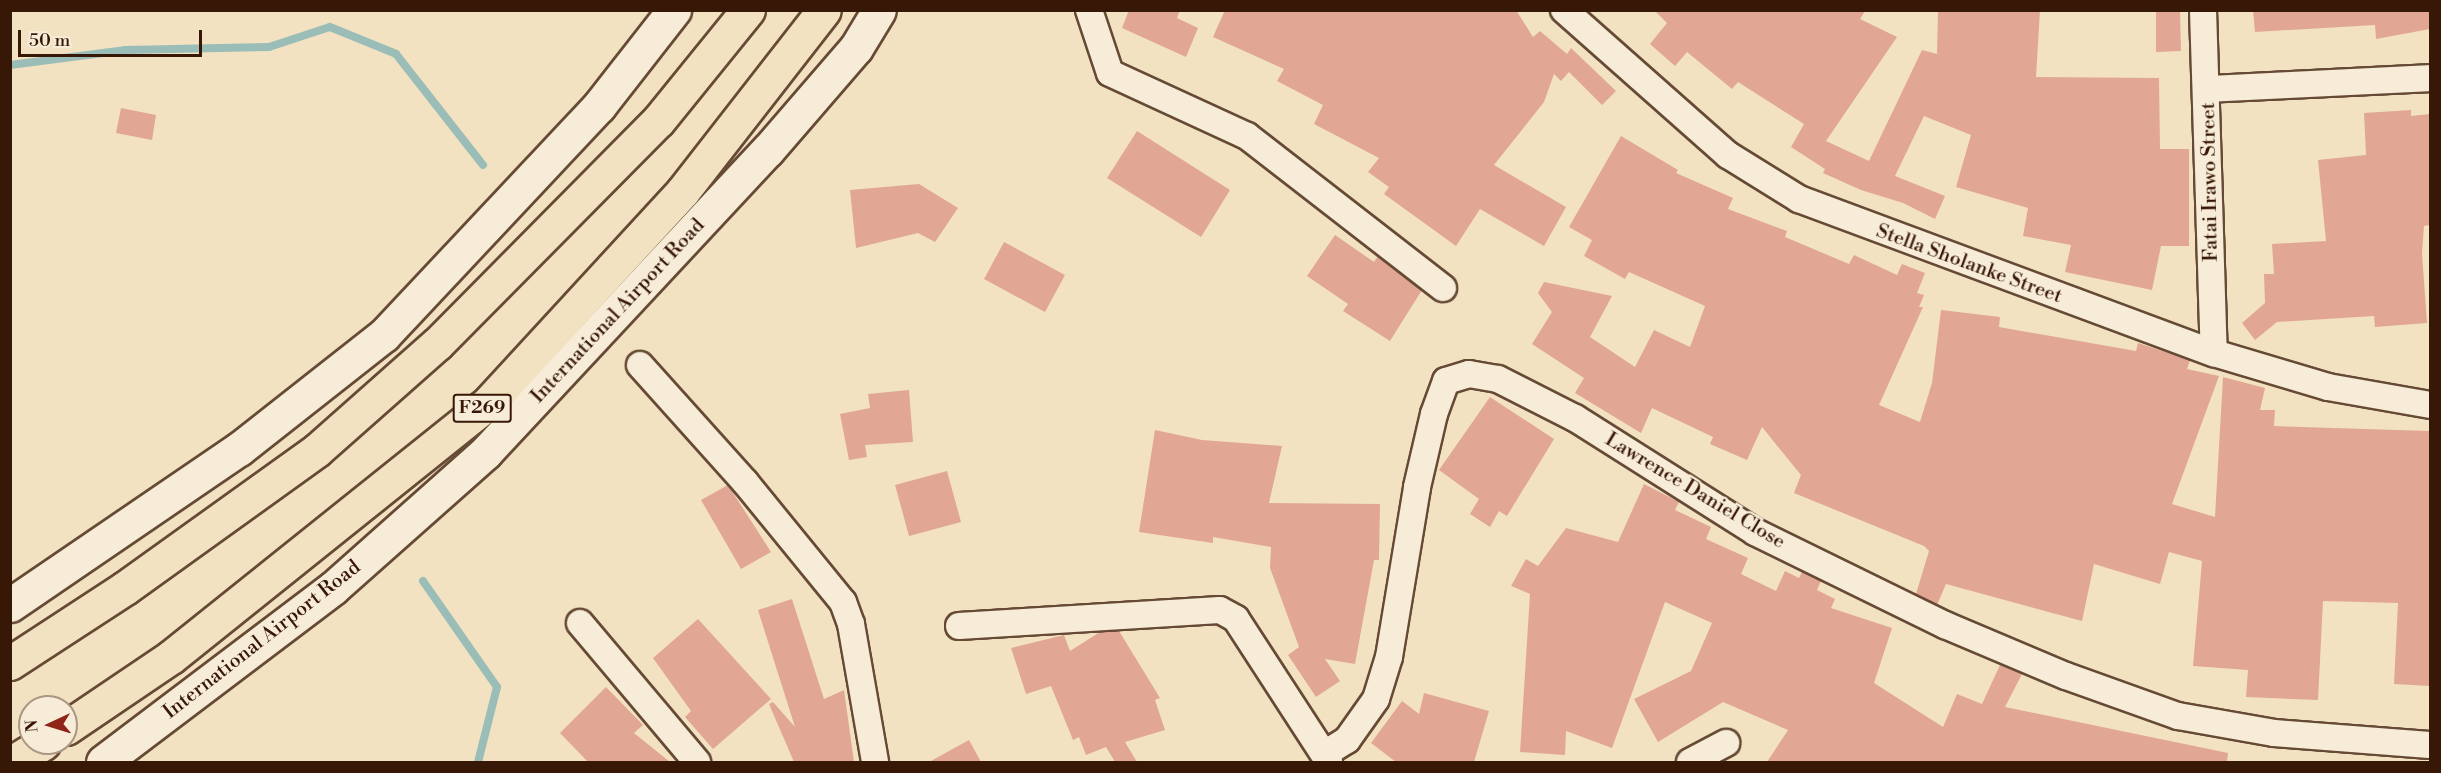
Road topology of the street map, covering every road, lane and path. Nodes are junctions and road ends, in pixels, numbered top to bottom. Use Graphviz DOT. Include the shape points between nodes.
graph roads {
  1 [pos="674,10"];
  2 [pos="748,10"];
  3 [pos="824,10"];
  4 [pos="879,10"];
  5 [pos="1089,10"];
  6 [pos="1564,10"];
  7 [pos="2203,10"];
  8 [pos="2430,78"];
  9 [pos="2208,89"];
  10 [pos="1443,288"];
  11 [pos="2214,353"];
  12 [pos="640,365"];
  13 [pos="2430,405"];
  14 [pos="10,605"];
  15 [pos="580,623"];
  16 [pos="959,626"];
  17 [pos="10,663"];
  18 [pos="78,720"];
  19 [pos="1726,743"];
  20 [pos="2430,745"];
  21 [pos="1328,758"];
  22 [pos="103,762"];
  23 [pos="697,762"];
  24 [pos="875,762"];
  25 [pos="1690,762"];
  1 -- 14 [label="main road" via="599,106 384,335 239,449"];
  2 -- 17 [label="highway" via="658,121 437,344 317,450 125,588"];
  3 -- 18 [label="highway, International Airport Road / F269" via="683,191 490,401 171,657"];
  4 -- 22 [label="main road, International Airport Road" via="856,48 766,151 486,452 333,588"];
  5 -- 10 [label="street" via="1110,73 1247,136"];
  6 -- 11 [label="street, Stella Sholanke Street" via="1728,156 1799,199"];
  7 -- 9 [label="street, Fatai Irawo Street"];
  8 -- 9 [label="street"];
  9 -- 11 [label="street, Fatai Irawo Street"];
  11 -- 13 [label="street, Stella Sholanke Street" via="2328,387"];
  12 -- 24 [label="street" via="745,482 843,602"];
  15 -- 23 [label="street"];
  16 -- 21 [label="street" via="1220,610 1236,619"];
  19 -- 25 [label="street"];
  20 -- 21 [label="street, Lawrence Daniel Close" via="2328,740 2178,716 2066,676 1945,624 1755,532 1575,418 1498,379 1469,374 1446,381 1434,414 1417,487 1389,657 1376,699 1347,740"];
}
